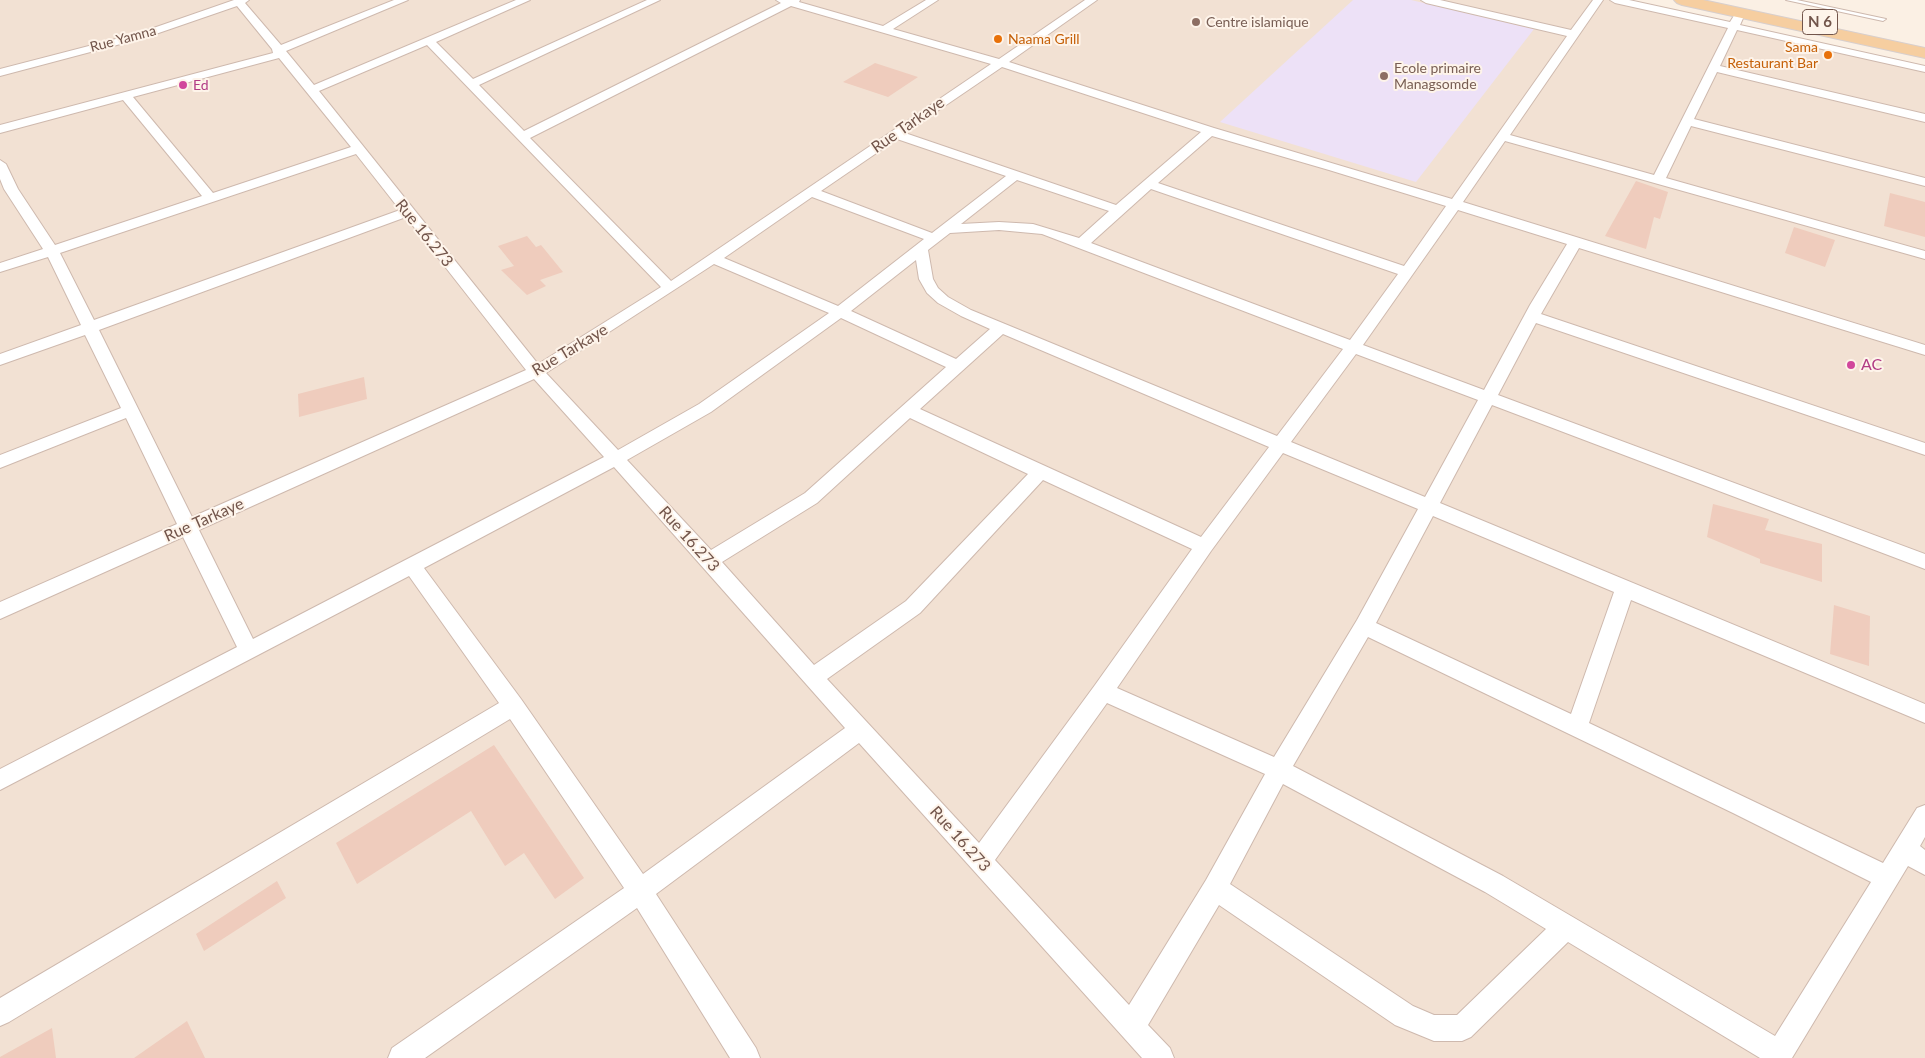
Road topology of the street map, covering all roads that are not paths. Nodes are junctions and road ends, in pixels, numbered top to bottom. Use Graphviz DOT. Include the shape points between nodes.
graph roads {
  1 [pos="403,0"];
  2 [pos="525,0"];
  3 [pos="655,0"];
  4 [pos="933,0"];
  5 [pos="1092,0"];
  6 [pos="1426,0"];
  7 [pos="1598,0"];
  8 [pos="1615,0"];
  9 [pos="1682,0"];
  10 [pos="1716,0"];
  11 [pos="1789,0"];
  12 [pos="242,1"];
  13 [pos="788,1"];
  14 [pos="1738,19"];
  15 [pos="1883,19"];
  16 [pos="885,29"];
  17 [pos="1574,34"];
  18 [pos="428,41"];
  19 [pos="1925,44"];
  20 [pos="279,52"];
  21 [pos="1925,52"];
  22 [pos="998,62"];
  23 [pos="1714,68"];
  24 [pos="1925,69"];
  25 [pos="0,73"];
  26 [pos="470,85"];
  27 [pos="312,90"];
  28 [pos="126,96"];
  29 [pos="1925,118"];
  30 [pos="1687,121"];
  31 [pos="0,129"];
  32 [pos="1210,131"];
  33 [pos="896,134"];
  34 [pos="1502,136"];
  35 [pos="522,137"];
  36 [pos="357,149"];
  37 [pos="0,164"];
  38 [pos="1015,174"];
  39 [pos="1658,180"];
  40 [pos="1925,182"];
  41 [pos="1149,184"];
  42 [pos="5,190"];
  43 [pos="810,192"];
  44 [pos="210,198"];
  45 [pos="1454,204"];
  46 [pos="1118,210"];
  47 [pos="408,212"];
  48 [pos="946,229"];
  49 [pos="1576,241"];
  50 [pos="927,244"];
  51 [pos="1081,244"];
  52 [pos="52,251"];
  53 [pos="1925,255"];
  54 [pos="712,258"];
  55 [pos="0,268"];
  56 [pos="1407,272"];
  57 [pos="670,288"];
  58 [pos="840,312"];
  59 [pos="1532,316"];
  60 [pos="90,328"];
  61 [pos="1000,328"];
  62 [pos="1353,348"];
  63 [pos="1925,350"];
  64 [pos="0,360"];
  65 [pos="957,366"];
  66 [pos="536,372"];
  67 [pos="1488,398"];
  68 [pos="131,410"];
  69 [pos="910,411"];
  70 [pos="1280,443"];
  71 [pos="1925,449"];
  72 [pos="616,458"];
  73 [pos="0,462"];
  74 [pos="1040,472"];
  75 [pos="1428,506"];
  76 [pos="189,527"];
  77 [pos="1204,546"];
  78 [pos="709,560"];
  79 [pos="1925,562"];
  80 [pos="412,566"];
  81 [pos="1625,589"];
  82 [pos="0,610"];
  83 [pos="1364,626"];
  84 [pos="249,651"];
  85 [pos="813,677"];
  86 [pos="1103,692"];
  87 [pos="513,706"];
  88 [pos="1925,714"];
  89 [pos="1577,728"];
  90 [pos="861,729"];
  91 [pos="1279,770"];
  92 [pos="0,780"];
  93 [pos="1925,816"];
  94 [pos="1915,857"];
  95 [pos="980,861"];
  96 [pos="1888,878"];
  97 [pos="1215,888"];
  98 [pos="640,891"];
  99 [pos="1567,926"];
  100 [pos="0,1013"];
  101 [pos="1131,1027"];
  102 [pos="1778,1056"];
  103 [pos="402,1058"];
  104 [pos="746,1058"];
  105 [pos="1160,1058"];
  1 -- 20 [label="street"];
  2 -- 18 [label="street"];
  3 -- 26 [label="street"];
  4 -- 16 [label="street"];
  5 -- 22 [label="street, Rue Tarkaye"];
  6 -- 17 [label="street"];
  7 -- 17 [label="street"];
  8 -- 14 [label="street"];
  9 -- 14 [label="main road, N 6"];
  10 -- 19 [label="main road, N 6"];
  11 -- 15 [label="lane"];
  12 -- 20 [label="street, Rue 16.273"];
  12 -- 25 [label="street, Rue Yamna" via="143,35"];
  13 -- 16 [label="street"];
  13 -- 35 [label="street"];
  14 -- 21 [label="main road, N 6"];
  14 -- 23 [label="street"];
  14 -- 24 [label="street"];
  16 -- 22 [label="street"];
  17 -- 34 [label="street"];
  18 -- 26 [label="street"];
  18 -- 27 [label="street"];
  20 -- 27 [label="street, Rue 16.273"];
  20 -- 28 [label="street"];
  22 -- 32 [label="street"];
  22 -- 33 [label="street, Rue Tarkaye"];
  23 -- 29 [label="street"];
  23 -- 30 [label="street"];
  26 -- 35 [label="street"];
  27 -- 36 [label="street, Rue 16.273"];
  28 -- 31 [label="street"];
  28 -- 44 [label="street"];
  30 -- 39 [label="street"];
  30 -- 40 [label="street"];
  32 -- 41 [label="street"];
  32 -- 45 [label="street"];
  33 -- 38 [label="street"];
  33 -- 43 [label="street, Rue Tarkaye"];
  34 -- 39 [label="street"];
  34 -- 45 [label="street"];
  35 -- 57 [label="street"];
  36 -- 44 [label="street"];
  36 -- 47 [label="street, Rue 16.273"];
  37 -- 42 [label="street"];
  38 -- 46 [label="street"];
  38 -- 48 [label="street"];
  39 -- 53 [label="street"];
  41 -- 46 [label="street"];
  41 -- 56 [label="street"];
  42 -- 52 [label="street"];
  43 -- 50 [label="street"];
  43 -- 54 [label="street, Rue Tarkaye"];
  44 -- 52 [label="street"];
  45 -- 49 [label="street"];
  45 -- 56 [label="street"];
  46 -- 51 [label="street"];
  47 -- 60 [label="street"];
  47 -- 66 [label="street, Rue 16.273"];
  48 -- 50 [label="street"];
  48 -- 51 [label="street" via="1033,228"];
  49 -- 59 [label="street"];
  49 -- 63 [label="street"];
  50 -- 58 [label="street"];
  50 -- 61 [label="street" via="926,279 932,290 943,300"];
  51 -- 62 [label="street"];
  52 -- 55 [label="street"];
  52 -- 60 [label="street"];
  54 -- 57 [label="street, Rue Tarkaye"];
  54 -- 58 [label="street"];
  56 -- 62 [label="street"];
  57 -- 66 [label="street, Rue Tarkaye"];
  58 -- 65 [label="street"];
  58 -- 72 [label="street" via="705,408"];
  59 -- 67 [label="street"];
  59 -- 71 [label="street"];
  60 -- 64 [label="street"];
  60 -- 68 [label="street"];
  61 -- 65 [label="street"];
  61 -- 70 [label="street"];
  62 -- 67 [label="street"];
  62 -- 70 [label="street"];
  65 -- 69 [label="street"];
  66 -- 72 [label="street, Rue 16.273"];
  66 -- 76 [label="street, Rue Tarkaye"];
  67 -- 75 [label="street"];
  67 -- 79 [label="street"];
  68 -- 73 [label="street"];
  68 -- 76 [label="street"];
  69 -- 74 [label="street"];
  69 -- 78 [label="street" via="812,498"];
  70 -- 75 [label="street"];
  70 -- 77 [label="street"];
  72 -- 78 [label="street, Rue 16.273"];
  72 -- 80 [label="street"];
  74 -- 77 [label="street"];
  74 -- 85 [label="street" via="913,607"];
  75 -- 81 [label="street"];
  75 -- 83 [label="street"];
  76 -- 82 [label="street, Rue Tarkaye"];
  76 -- 84 [label="street"];
  77 -- 86 [label="street"];
  78 -- 85 [label="street, Rue 16.273"];
  80 -- 84 [label="street"];
  80 -- 87 [label="street"];
  81 -- 88 [label="street"];
  81 -- 89 [label="street"];
  83 -- 89 [label="street"];
  83 -- 91 [label="street"];
  84 -- 92 [label="street"];
  85 -- 90 [label="street, Rue 16.273"];
  86 -- 91 [label="street"];
  86 -- 95 [label="street"];
  87 -- 98 [label="street"];
  87 -- 100 [label="street"];
  89 -- 96 [label="street"];
  90 -- 95 [label="street, Rue 16.273"];
  90 -- 98 [label="street"];
  91 -- 97 [label="street"];
  91 -- 99 [label="street"];
  93 -- 94 [label="street"];
  94 -- 96 [label="street"];
  95 -- 101 [label="street, Rue 16.273"];
  96 -- 102 [label="street"];
  97 -- 99 [label="street" via="1404,1016 1434,1028 1462,1028"];
  97 -- 101 [label="street"];
  98 -- 103 [label="street"];
  98 -- 104 [label="street"];
  99 -- 102 [label="street"];
  101 -- 105 [label="street, Rue 16.273"];
}
